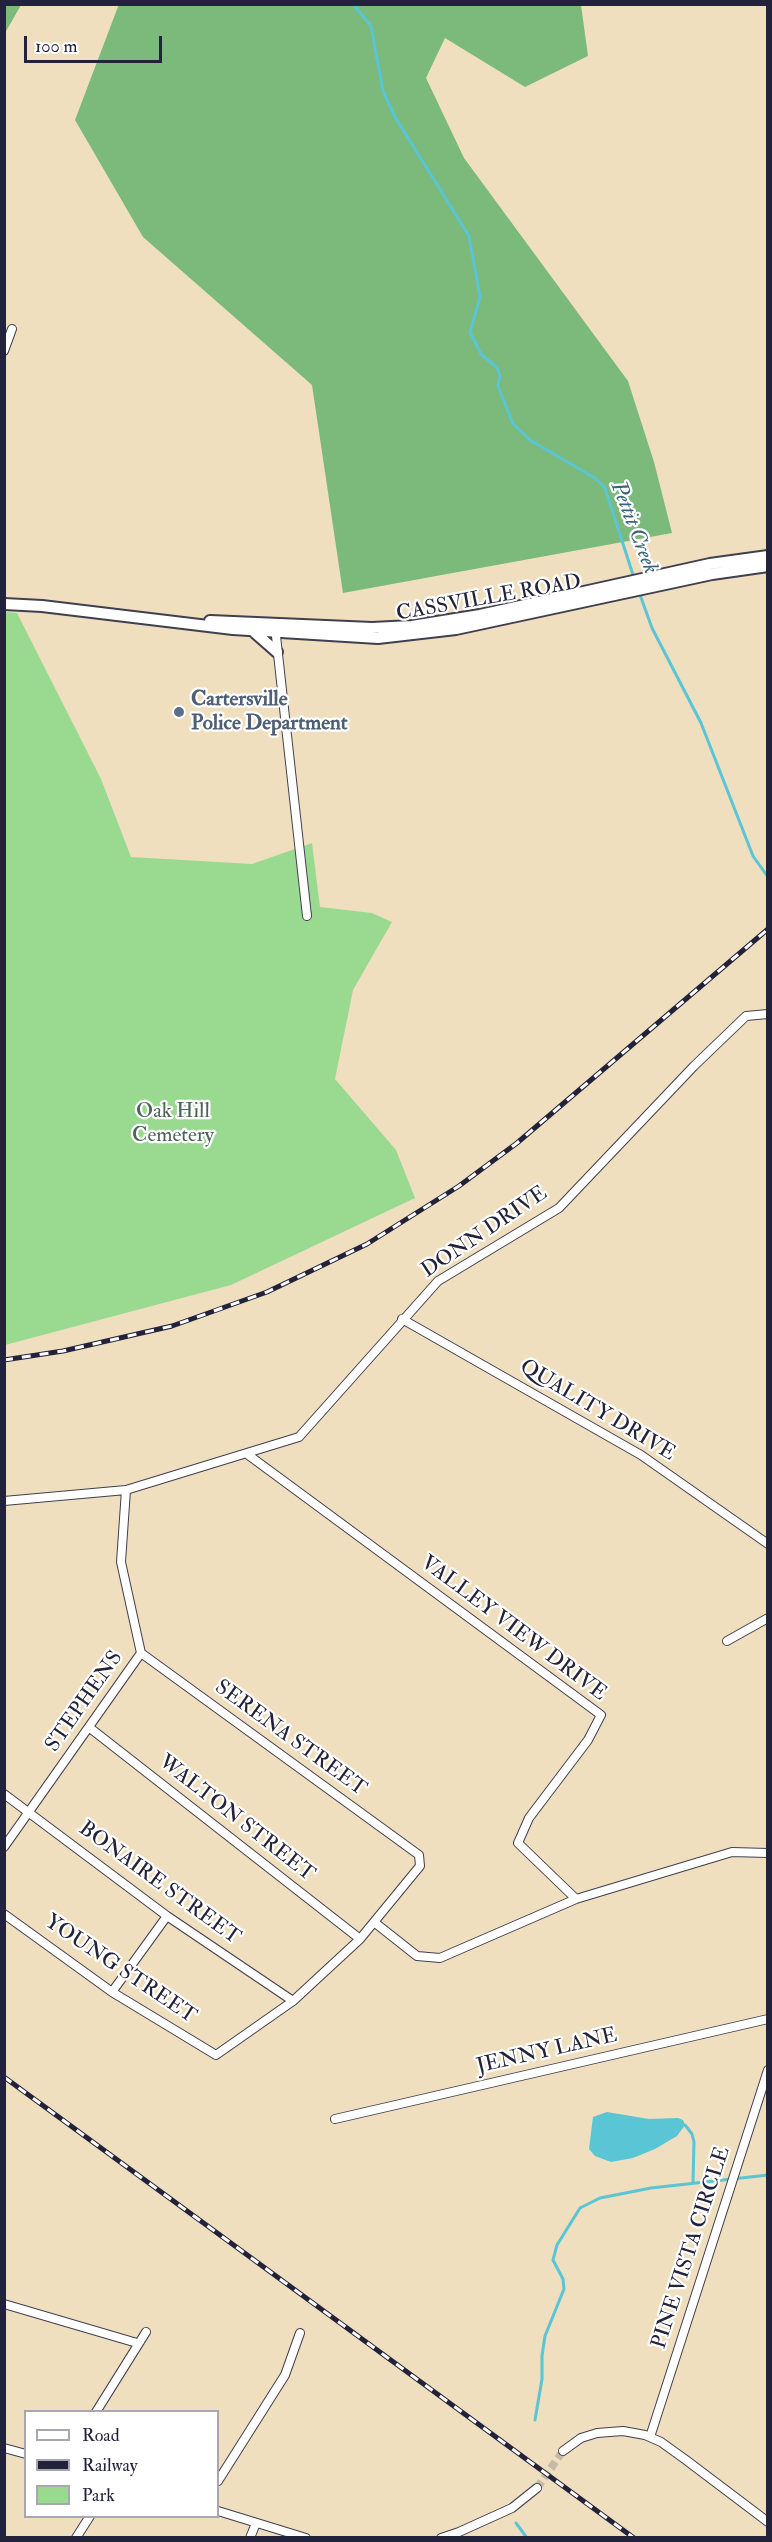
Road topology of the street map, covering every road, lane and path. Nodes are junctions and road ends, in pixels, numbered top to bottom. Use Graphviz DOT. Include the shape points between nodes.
graph roads {
  1 [pos="12,330"];
  2 [pos="4,351"];
  3 [pos="768,556"];
  4 [pos="768,566"];
  5 [pos="711,569"];
  6 [pos="4,596"];
  7 [pos="4,604"];
  8 [pos="42,606"];
  9 [pos="180,621"];
  10 [pos="275,628"];
  11 [pos="253,631"];
  12 [pos="277,652"];
  13 [pos="307,916"];
  14 [pos="768,1014"];
  15 [pos="402,1319"];
  16 [pos="247,1454"];
  17 [pos="126,1490"];
  18 [pos="4,1501"];
  19 [pos="768,1544"];
  20 [pos="768,1618"];
  21 [pos="727,1641"];
  22 [pos="141,1653"];
  23 [pos="90,1728"];
  24 [pos="4,1794"];
  25 [pos="29,1812"];
  26 [pos="4,1847"];
  27 [pos="768,1853"];
  28 [pos="576,1899"];
  29 [pos="4,1914"];
  30 [pos="167,1916"];
  31 [pos="374,1922"];
  32 [pos="360,1939"];
  33 [pos="112,1992"];
  34 [pos="294,2001"];
  35 [pos="768,2019"];
  36 [pos="768,2070"];
  37 [pos="335,2119"];
  38 [pos="4,2304"];
  39 [pos="146,2332"];
  40 [pos="300,2333"];
  41 [pos="137,2343"];
  42 [pos="97,2410"];
  43 [pos="650,2437"];
  44 [pos="4,2448"];
  45 [pos="563,2451"];
  46 [pos="24,2453"];
  47 [pos="219,2479"];
  48 [pos="537,2488"];
  49 [pos="219,2511"];
  50 [pos="89,2518"];
  51 [pos="768,2522"];
  52 [pos="256,2523"];
  53 [pos="76,2538"];
  54 [pos="250,2538"];
  55 [pos="306,2538"];
  56 [pos="441,2538"];
  1 -- 2 [label="street"];
  3 -- 5 [label="main road, CASSVILLE ROAD"];
  4 -- 5 [label="main road, CASSVILLE ROAD"];
  5 -- 10 [label="main road, CASSVILLE ROAD" via="416,635 378,638"];
  6 -- 8 [label="main road, CASSVILLE ROAD"];
  7 -- 8 [label="main road, CASSVILLE ROAD"];
  8 -- 9 [label="main road, CASSVILLE ROAD"];
  9 -- 10 [label="main road, CASSVILLE ROAD" via="233,620"];
  9 -- 11 [label="main road, CASSVILLE ROAD"];
  10 -- 11 [label="main road, CASSVILLE ROAD"];
  10 -- 12 [label="street"];
  11 -- 12 [label="main road"];
  12 -- 13 [label="street"];
  14 -- 15 [label="street, DONN DRIVE" via="746,1016 559,1208 438,1281"];
  15 -- 16 [label="street, DONN DRIVE" via="299,1437"];
  15 -- 19 [label="street, QUALITY DRIVE" via="641,1455"];
  16 -- 17 [label="street, DONN DRIVE"];
  16 -- 28 [label="street, VALLEY VIEW DRIVE" via="601,1715 588,1740 529,1818 518,1843"];
  17 -- 18 [label="street, DONN DRIVE"];
  17 -- 22 [label="street, STEPHENS" via="121,1562"];
  20 -- 21 [label="street"];
  22 -- 23 [label="street, STEPHENS"];
  22 -- 31 [label="street, SERENA STREET" via="418,1855 420,1866"];
  23 -- 25 [label="street, STEPHENS"];
  23 -- 32 [label="street, WALTON STREET"];
  24 -- 25 [label="street, BONAIRE STREET"];
  25 -- 26 [label="street, STEPHENS"];
  25 -- 30 [label="street, BONAIRE STREET"];
  27 -- 28 [label="street" via="732,1852"];
  28 -- 31 [label="street" via="440,1958 417,1956"];
  29 -- 33 [label="street, YOUNG STREET"];
  30 -- 33 [label="street"];
  30 -- 34 [label="street, BONAIRE STREET"];
  31 -- 32 [label="street"];
  32 -- 34 [label="street"];
  33 -- 34 [label="street, YOUNG STREET" via="216,2055"];
  35 -- 37 [label="street, JENNY LANE"];
  36 -- 43 [label="street, PINE VISTA CIRCLE"];
  38 -- 41 [label="street"];
  39 -- 41 [label="street"];
  40 -- 47 [label="street" via="285,2375"];
  41 -- 42 [label="street"];
  43 -- 45 [label="street" via="623,2431 597,2433 575,2441"];
  43 -- 51 [label="street"];
  44 -- 46 [label="street"];
  48 -- 56 [label="street" via="512,2508"];
  49 -- 52 [label="street"];
  50 -- 53 [label="street"];
  52 -- 54 [label="street"];
  52 -- 55 [label="street"];
}
